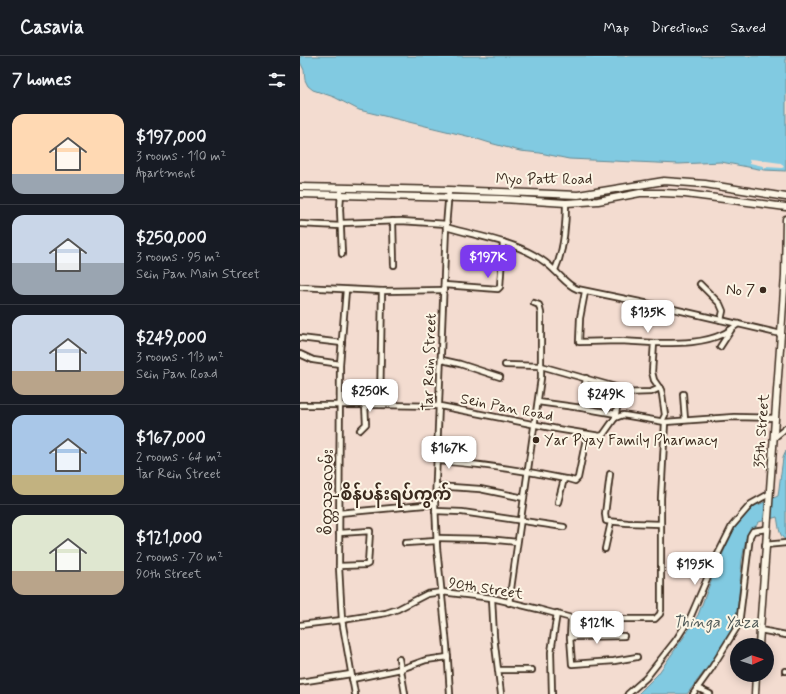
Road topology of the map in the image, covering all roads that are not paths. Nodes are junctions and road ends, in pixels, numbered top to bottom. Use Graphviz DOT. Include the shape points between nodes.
graph roads {
  1 [pos="300,187"];
  2 [pos="342,187"];
  3 [pos="364,188"];
  4 [pos="449,190"];
  5 [pos="300,194"];
  6 [pos="342,195"];
  7 [pos="365,195"];
  8 [pos="578,195"];
  9 [pos="786,197"];
  10 [pos="450,198"];
  11 [pos="566,203"];
  12 [pos="578,203"];
  13 [pos="786,207"];
  14 [pos="786,219"];
  15 [pos="393,221"];
  16 [pos="300,224"];
  17 [pos="341,224"];
  18 [pos="446,225"];
  19 [pos="503,242"];
  20 [pos="342,254"];
  21 [pos="394,265"];
  22 [pos="555,270"];
  23 [pos="700,284"];
  24 [pos="300,287"];
  25 [pos="444,288"];
  26 [pos="785,288"];
  27 [pos="346,290"];
  28 [pos="382,291"];
  29 [pos="585,292"];
  30 [pos="534,303"];
  31 [pos="721,320"];
  32 [pos="738,324"];
  33 [pos="731,329"];
  34 [pos="782,334"];
  35 [pos="300,338"];
  36 [pos="342,343"];
  37 [pos="654,343"];
  38 [pos="720,347"];
  39 [pos="300,354"];
  40 [pos="442,360"];
  41 [pos="340,364"];
  42 [pos="505,365"];
  43 [pos="541,366"];
  44 [pos="500,377"];
  45 [pos="586,378"];
  46 [pos="660,388"];
  47 [pos="620,393"];
  48 [pos="683,394"];
  49 [pos="538,402"];
  50 [pos="341,405"];
  51 [pos="365,405"];
  52 [pos="380,405"];
  53 [pos="300,406"];
  54 [pos="440,406"];
  55 [pos="582,408"];
  56 [pos="616,416"];
  57 [pos="775,418"];
  58 [pos="685,420"];
  59 [pos="664,421"];
  60 [pos="535,425"];
  61 [pos="786,428"];
  62 [pos="360,430"];
  63 [pos="587,434"];
  64 [pos="774,438"];
  65 [pos="437,461"];
  66 [pos="528,472"];
  67 [pos="610,474"];
  68 [pos="565,478"];
  69 [pos="436,486"];
  70 [pos="770,496"];
  71 [pos="524,498"];
  72 [pos="558,502"];
  73 [pos="435,504"];
  74 [pos="435,512"];
  75 [pos="339,513"];
  76 [pos="521,520"];
  77 [pos="611,522"];
  78 [pos="661,524"];
  79 [pos="564,527"];
  80 [pos="766,529"];
  81 [pos="339,533"];
  82 [pos="437,540"];
  83 [pos="517,542"];
  84 [pos="405,543"];
  85 [pos="786,543"];
  86 [pos="765,545"];
  87 [pos="605,549"];
  88 [pos="339,566"];
  89 [pos="442,592"];
  90 [pos="492,598"];
  91 [pos="509,603"];
  92 [pos="557,613"];
  93 [pos="571,618"];
  94 [pos="342,620"];
  95 [pos="300,625"];
  96 [pos="760,630"];
  97 [pos="786,635"];
  98 [pos="624,636"];
  99 [pos="570,637"];
  100 [pos="759,638"];
  101 [pos="448,657"];
  102 [pos="637,657"];
  103 [pos="399,659"];
  104 [pos="401,669"];
  105 [pos="498,670"];
  106 [pos="532,670"];
  107 [pos="352,677"];
  108 [pos="300,682"];
  109 [pos="756,682"];
  110 [pos="697,688"];
  111 [pos="450,693"];
  112 [pos="355,694"];
  113 [pos="405,694"];
  114 [pos="444,694"];
  115 [pos="501,694"];
  116 [pos="552,694"];
  117 [pos="628,694"];
  118 [pos="693,694"];
  119 [pos="710,694"];
  120 [pos="755,694"];
  1 -- 2 [label="main road, Myo Patt Road"];
  2 -- 3 [label="main road, Myo Patt Road"];
  2 -- 6 [label="street"];
  3 -- 4 [label="main road, Myo Patt Road"];
  3 -- 7 [label="main road"];
  4 -- 8 [label="main road, Myo Patt Road"];
  4 -- 10 [label="street, Tar Rein Street"];
  5 -- 6 [label="main road, Myo Patt Road"];
  6 -- 7 [label="main road, Myo Patt Road"];
  6 -- 17 [label="street"];
  7 -- 10 [label="main road, Myo Patt Road"];
  8 -- 9 [label="main road, Myo Patt Road" via="664,181 705,184"];
  8 -- 12 [label="main road"];
  10 -- 11 [label="main road, Myo Patt Road"];
  10 -- 18 [label="street, Tar Rein Street"];
  11 -- 12 [label="main road, Myo Patt Road"];
  11 -- 22 [label="street" via="561,252"];
  12 -- 13 [label="main road, Myo Patt Road" via="640,193 662,193"];
  14 -- 26 [label="main road, 35th Street"];
  15 -- 17 [label="street"];
  15 -- 18 [label="street"];
  15 -- 21 [label="street"];
  16 -- 17 [label="street"];
  17 -- 20 [label="street"];
  18 -- 19 [label="street"];
  18 -- 25 [label="street, Tar Rein Street"];
  19 -- 22 [label="street" via="526,250"];
  19 -- 25 [label="street" via="498,289"];
  22 -- 29 [label="street" via="572,287"];
  23 -- 31 [label="street" via="720,304 723,311"];
  24 -- 27 [label="street"];
  25 -- 28 [label="street"];
  25 -- 40 [label="street, Tar Rein Street"];
  26 -- 34 [label="main road, 35th Street"];
  27 -- 28 [label="street"];
  27 -- 36 [label="street, စိတ္တသုခလမ်း"];
  28 -- 52 [label="street"];
  29 -- 31 [label="street"];
  29 -- 37 [label="street" via="579,342"];
  30 -- 43 [label="street" via="540,306 541,313"];
  31 -- 32 [label="street"];
  32 -- 33 [label="street"];
  32 -- 34 [label="street"];
  33 -- 37 [label="street" via="704,340"];
  33 -- 38 [label="street"];
  34 -- 57 [label="main road, 35th Street"];
  35 -- 36 [label="street"];
  36 -- 41 [label="street, စိတ္တသုခလမ်း"];
  37 -- 46 [label="street" via="653,374"];
  39 -- 41 [label="street" via="313,360"];
  40 -- 44 [label="street"];
  40 -- 54 [label="street, Tar Rein Street"];
  41 -- 50 [label="street, စိတ္တသုခလမ်း"];
  42 -- 43 [label="street"];
  43 -- 45 [label="street"];
  43 -- 49 [label="street"];
  45 -- 47 [label="street" via="619,388"];
  45 -- 55 [label="street"];
  46 -- 47 [label="street" via="651,392"];
  46 -- 59 [label="street"];
  47 -- 56 [label="street"];
  48 -- 58 [label="street"];
  49 -- 55 [label="street"];
  49 -- 60 [label="street"];
  50 -- 51 [label="street, Sein Pan Road"];
  50 -- 53 [label="street, Sein Pan Road"];
  50 -- 75 [label="street, စိတ္တသုခလမ်း"];
  51 -- 52 [label="street, Sein Pan Road"];
  51 -- 62 [label="street" via="366,424"];
  52 -- 54 [label="street, Sein Pan Road"];
  54 -- 60 [label="street, Sein Pan Road"];
  54 -- 65 [label="street, Tar Rein Street"];
  55 -- 56 [label="street"];
  56 -- 59 [label="street" via="627,415"];
  56 -- 63 [label="street, Sein Pan Road" via="603,435"];
  57 -- 58 [label="street"];
  57 -- 64 [label="main road, 35th Street"];
  58 -- 59 [label="street"];
  59 -- 78 [label="street"];
  60 -- 63 [label="street, Sein Pan Road"];
  60 -- 66 [label="street"];
  61 -- 64 [label="street"];
  63 -- 68 [label="street" via="578,478 575,481"];
  64 -- 70 [label="main road, 35th Street"];
  65 -- 66 [label="street"];
  65 -- 69 [label="street, Tar Rein Street"];
  66 -- 68 [label="street"];
  66 -- 71 [label="street"];
  67 -- 77 [label="street" via="605,517 606,521"];
  68 -- 72 [label="street"];
  69 -- 71 [label="street" via="480,489"];
  69 -- 73 [label="street, Tar Rein Street"];
  70 -- 80 [label="main road, 35th Street"];
  70 -- 117 [label="street" via="751,504 732,526 690,618 646,678"];
  71 -- 76 [label="street"];
  73 -- 74 [label="street, Tar Rein Street"];
  73 -- 75 [label="street"];
  74 -- 76 [label="street" via="462,512"];
  74 -- 82 [label="street, Tar Rein Street"];
  75 -- 81 [label="street, စိတ္တသုခလမ်း"];
  76 -- 79 [label="street"];
  76 -- 83 [label="street"];
  77 -- 78 [label="street"];
  77 -- 87 [label="street"];
  78 -- 93 [label="street, 90th Street" via="661,610 655,620"];
  80 -- 86 [label="main road, 35th Street"];
  80 -- 110 [label="street" via="753,531 750,536 739,624"];
  81 -- 88 [label="street, စိတ္တသုခလမ်း"];
  81 -- 88 [label="street" via="370,531 368,564"];
  82 -- 83 [label="street" via="486,539"];
  82 -- 84 [label="street"];
  82 -- 89 [label="street, Tar Rein Street"];
  83 -- 91 [label="street"];
  85 -- 86 [label="street"];
  86 -- 96 [label="main road, 35th Street"];
  88 -- 94 [label="street, စိတ္တသုခလမ်း"];
  89 -- 90 [label="street, 90th Street"];
  89 -- 94 [label="street, 90th Street" via="421,596 393,610"];
  89 -- 101 [label="street, Tar Rein Street"];
  90 -- 91 [label="street, 90th Street"];
  90 -- 105 [label="street"];
  91 -- 92 [label="street, 90th Street"];
  92 -- 93 [label="street, 90th Street"];
  92 -- 116 [label="street" via="551,652"];
  93 -- 99 [label="street"];
  94 -- 95 [label="street, 90th Street"];
  94 -- 107 [label="street, စိတ္တသုခလမ်း"];
  96 -- 97 [label="street"];
  96 -- 100 [label="main road, 35th Street"];
  98 -- 99 [label="street"];
  99 -- 102 [label="street" via="571,662 574,665"];
  101 -- 104 [label="street" via="426,660"];
  101 -- 111 [label="street, Tar Rein Street"];
  103 -- 104 [label="street"];
  104 -- 107 [label="street"];
  104 -- 113 [label="street"];
  105 -- 106 [label="street"];
  105 -- 115 [label="street"];
  107 -- 108 [label="street"];
  107 -- 112 [label="street, စိတ္တသုခလမ်း"];
  109 -- 120 [label="main road"];
  110 -- 118 [label="street"];
  110 -- 119 [label="street"];
  111 -- 114 [label="street"];
}
